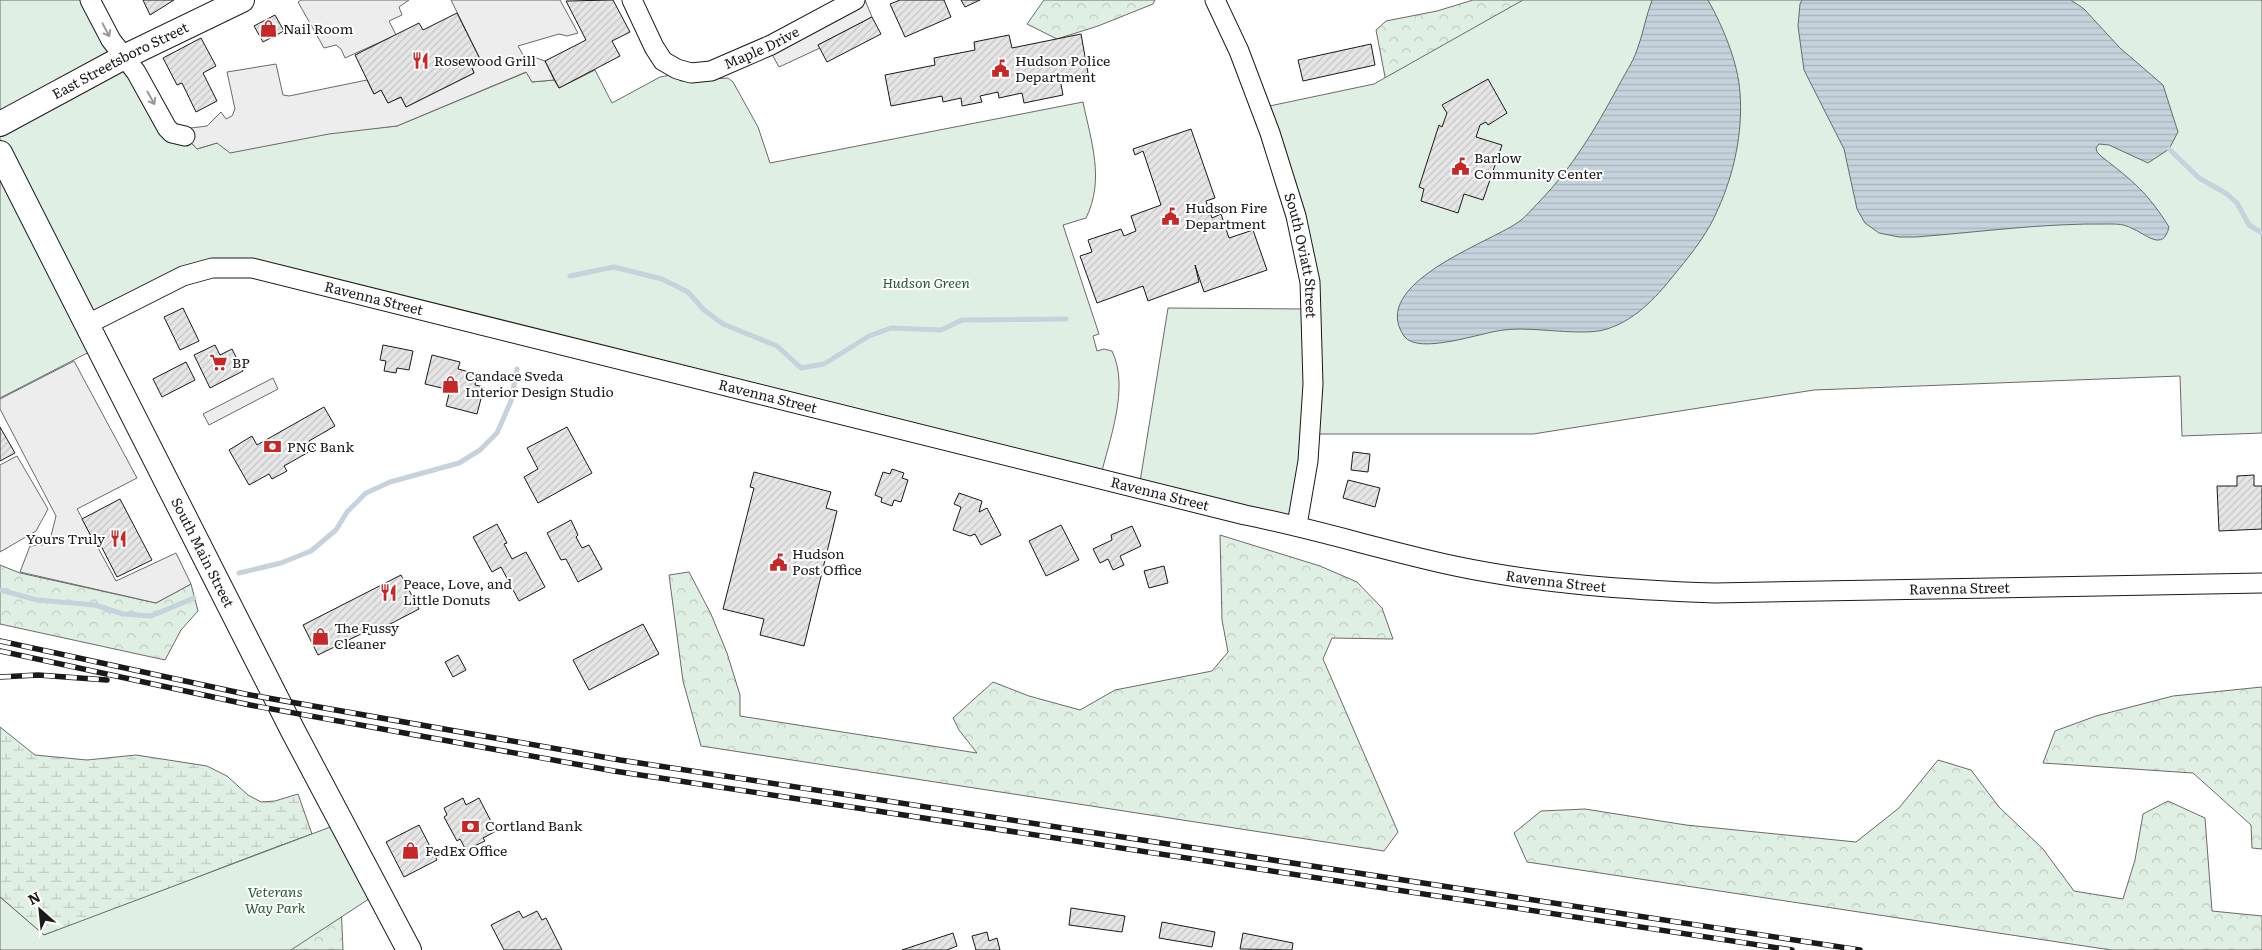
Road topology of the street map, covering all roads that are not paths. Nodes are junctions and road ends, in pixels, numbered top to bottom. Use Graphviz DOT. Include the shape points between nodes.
graph roads {
  1 [pos="90,0"];
  2 [pos="242,0"];
  3 [pos="632,0"];
  4 [pos="855,0"];
  5 [pos="1215,0"];
  6 [pos="124,57"];
  7 [pos="0,124"];
  8 [pos="185,136"];
  9 [pos="0,153"];
  10 [pos="88,324"];
  11 [pos="1297,525"];
  12 [pos="2262,583"];
  13 [pos="409,950"];
  1 -- 6 [label="street, one-way"];
  2 -- 6 [label="main road, East Streetsboro Street"];
  3 -- 4 [label="street, Maple Drive" via="663,61 691,73 711,72 771,45"];
  5 -- 11 [label="street, South Oviatt Street" via="1239,51 1270,133 1296,216 1310,282 1313,384 1308,461"];
  6 -- 7 [label="main road, East Streetsboro Street"];
  6 -- 8 [label="street, one-way" via="167,128 172,133"];
  9 -- 10 [label="main road, South Main Street"];
  10 -- 11 [label="street, Ravenna Street" via="183,276 212,268 252,268 1245,515"];
  10 -- 13 [label="main road, South Main Street" via="191,532"];
  11 -- 12 [label="street, Ravenna Street" via="1456,566 1541,581 1639,591 1715,593"];
}
